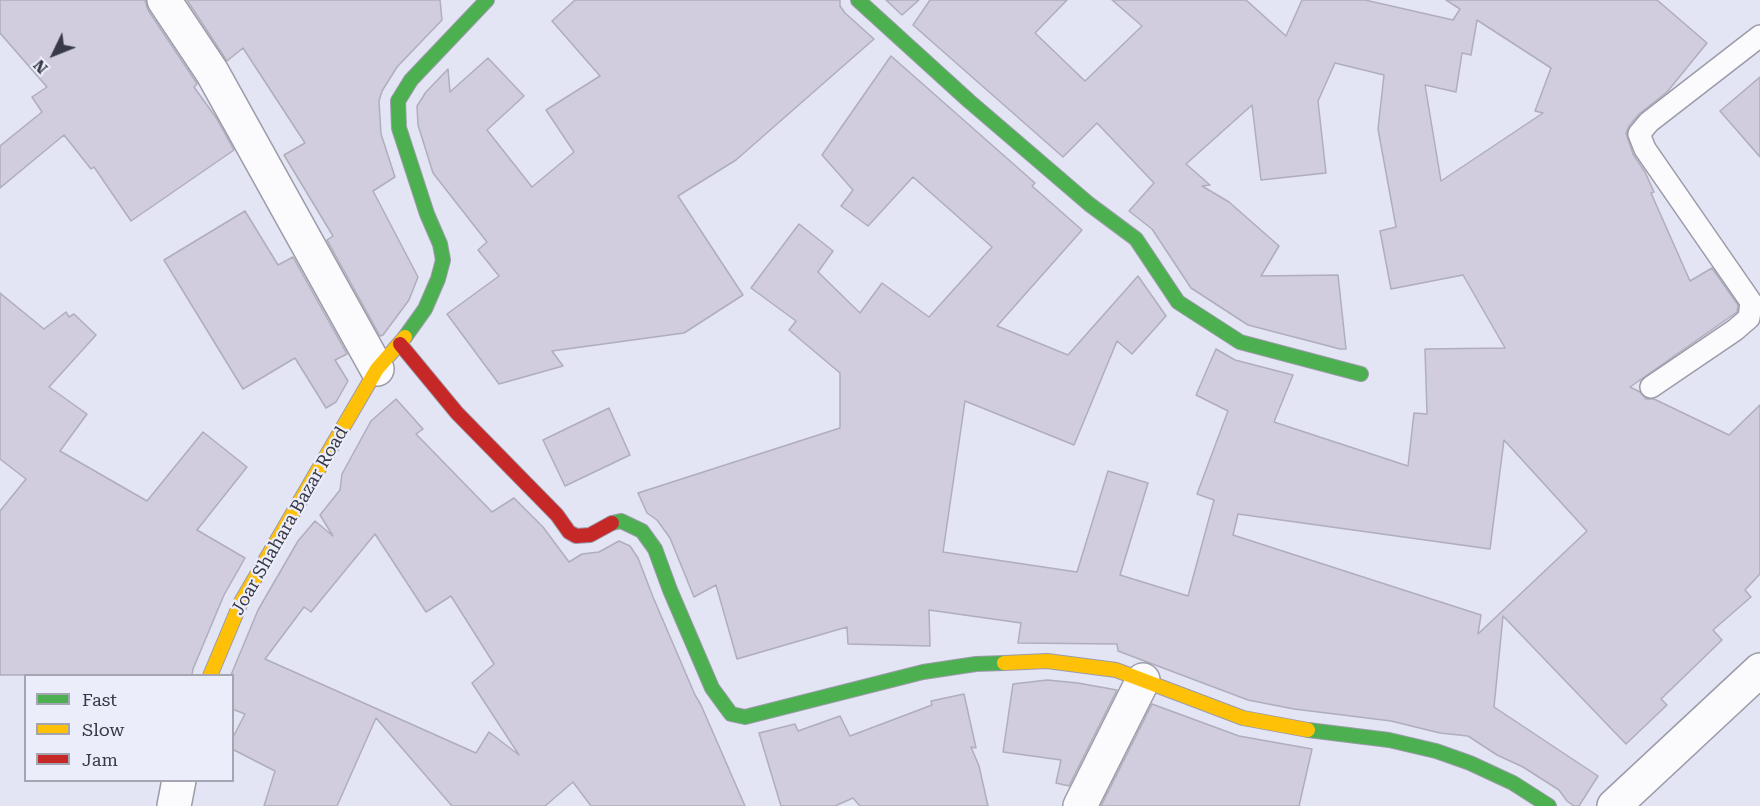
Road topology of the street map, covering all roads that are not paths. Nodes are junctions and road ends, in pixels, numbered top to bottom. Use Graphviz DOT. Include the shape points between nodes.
graph roads {
  1 [pos="164,0"];
  2 [pos="487,0"];
  3 [pos="858,0"];
  4 [pos="1760,36"];
  5 [pos="400,344"];
  6 [pos="377,369"];
  7 [pos="1361,374"];
  8 [pos="1651,387"];
  9 [pos="1760,670"];
  10 [pos="210,674"];
  11 [pos="1143,680"];
  12 [pos="179,782"];
  13 [pos="174,806"];
  14 [pos="1080,806"];
  15 [pos="1549,806"];
  16 [pos="1614,806"];
  1 -- 6 [label="street" via="212,72"];
  2 -- 5 [label="street, Joar Shahara Bazar Road" via="411,80 398,101 399,128 443,260 425,309"];
  3 -- 7 [label="street" via="1089,204 1136,238 1178,302 1240,342"];
  4 -- 8 [label="lane" via="1649,122 1639,134 1751,302 1749,318 1735,330"];
  5 -- 6 [label="street, Joar Shahara Bazar Road"];
  5 -- 11 [label="street" via="457,413 569,532 590,535 621,521 642,531 655,549 712,688 730,714 745,717 922,672 976,664 1080,664 1116,670"];
  6 -- 10 [label="street, Joar Shahara Bazar Road" via="241,602"];
  9 -- 16 [label="street"];
  11 -- 14 [label="street"];
  11 -- 15 [label="street" via="1243,718 1389,740 1436,752 1513,783"];
  12 -- 13 [label="street"];
}
